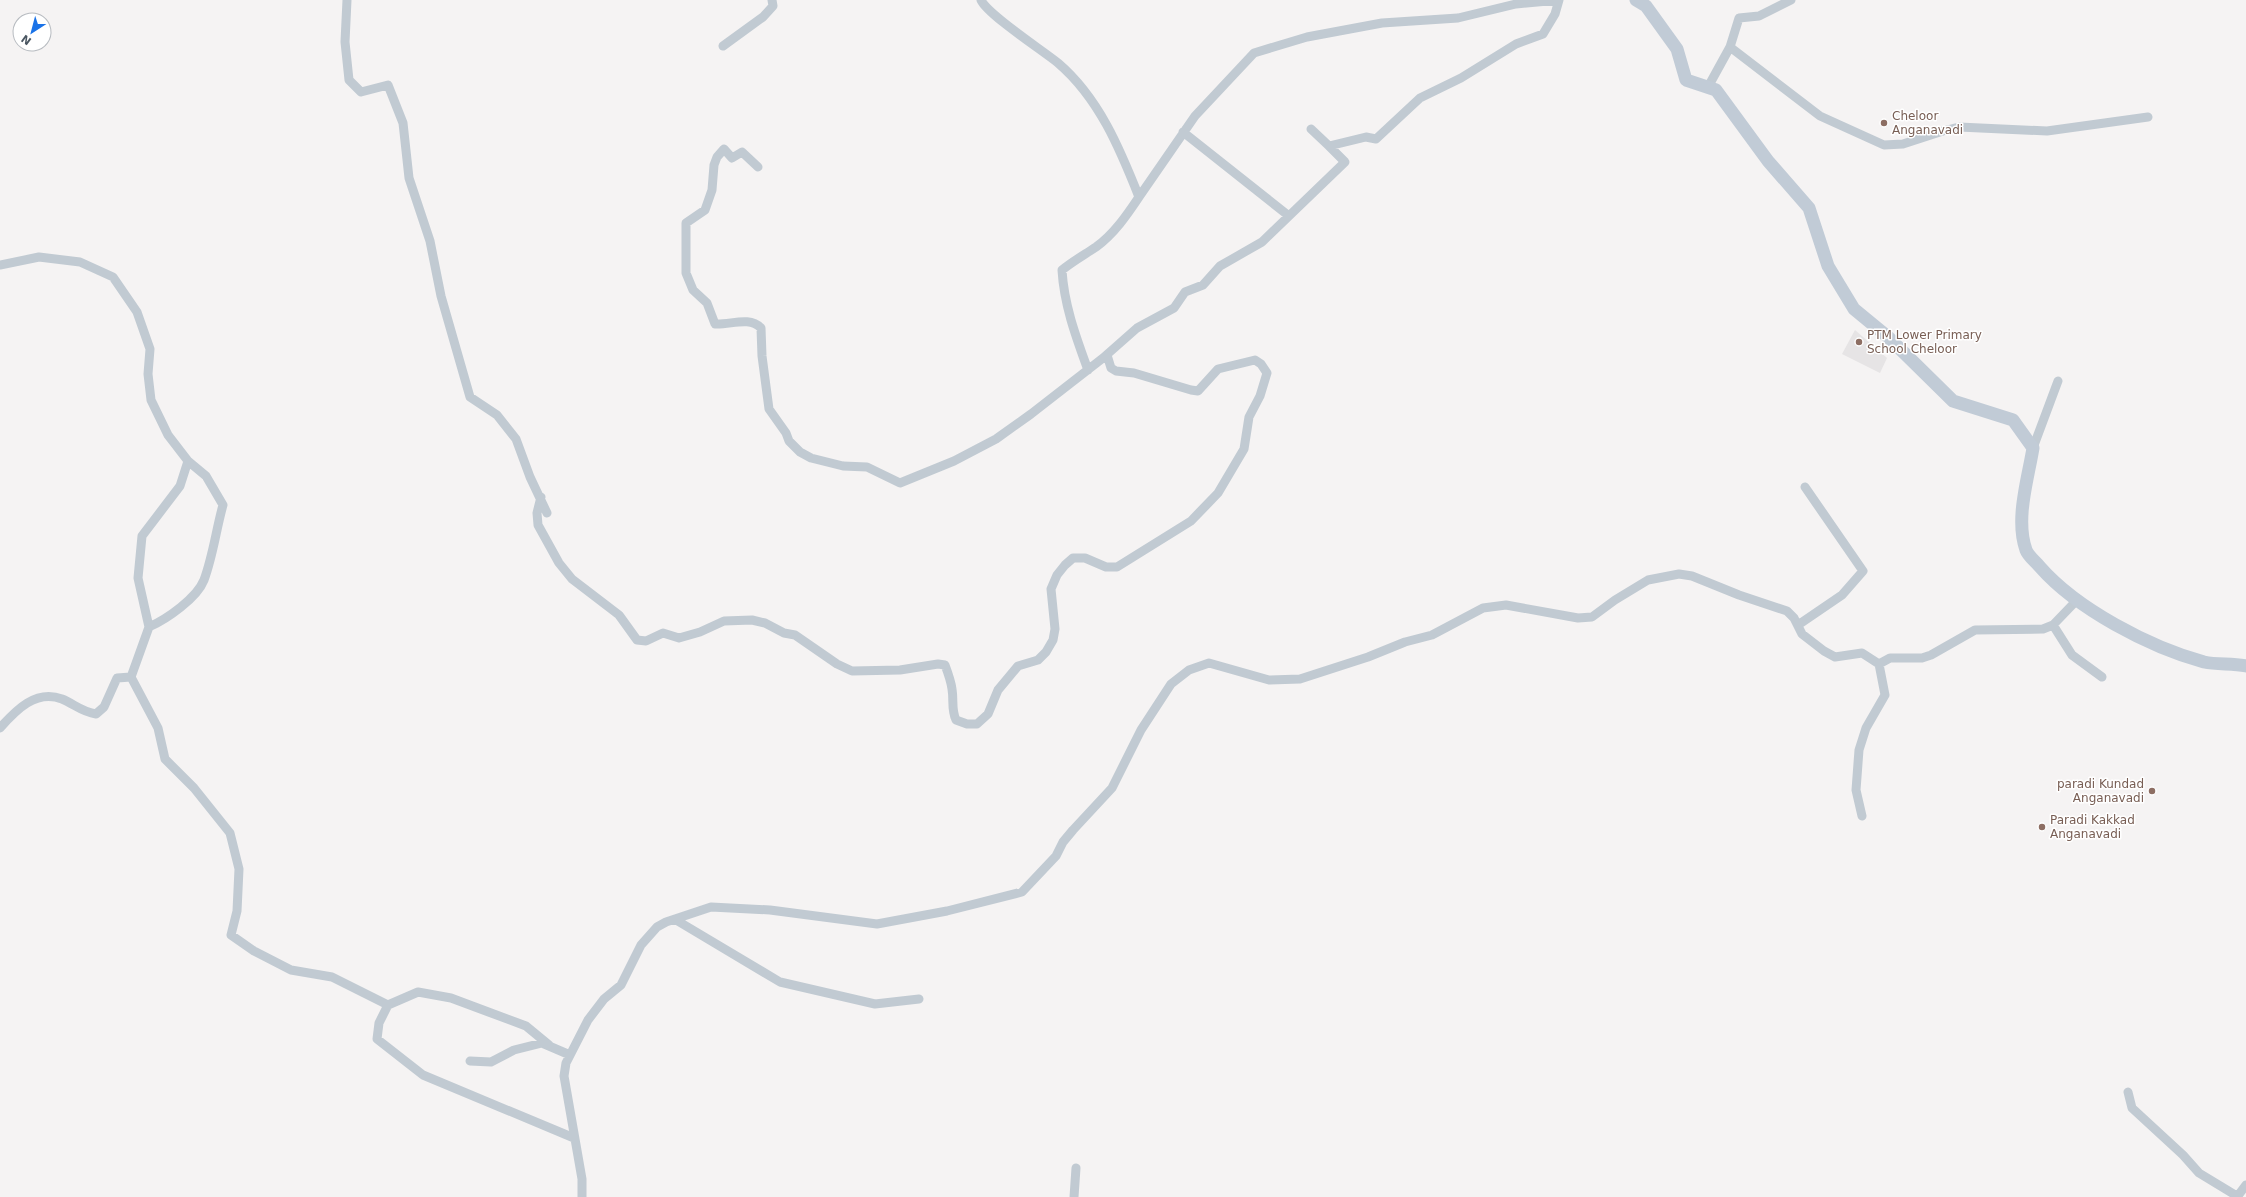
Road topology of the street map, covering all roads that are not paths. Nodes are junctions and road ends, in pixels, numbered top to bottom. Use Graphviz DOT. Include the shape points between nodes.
graph roads {
  1 [pos="347,0"];
  2 [pos="772,0"];
  3 [pos="980,0"];
  4 [pos="1559,0"];
  5 [pos="1636,0"];
  6 [pos="1791,0"];
  7 [pos="723,46"];
  8 [pos="1730,46"];
  9 [pos="1708,87"];
  10 [pos="2148,117"];
  11 [pos="1311,129"];
  12 [pos="1184,132"];
  13 [pos="1329,146"];
  14 [pos="758,167"];
  15 [pos="1139,197"];
  16 [pos="1288,216"];
  17 [pos="0,265"];
  18 [pos="1106,355"];
  19 [pos="1088,370"];
  20 [pos="2058,381"];
  21 [pos="2033,448"];
  22 [pos="188,461"];
  23 [pos="1805,487"];
  24 [pos="541,497"];
  25 [pos="547,513"];
  26 [pos="2078,599"];
  27 [pos="1798,625"];
  28 [pos="2054,625"];
  29 [pos="150,628"];
  30 [pos="1879,664"];
  31 [pos="2246,666"];
  32 [pos="131,677"];
  33 [pos="2102,677"];
  34 [pos="0,728"];
  35 [pos="1862,816"];
  36 [pos="676,920"];
  37 [pos="919,999"];
  38 [pos="388,1005"];
  39 [pos="549,1045"];
  40 [pos="570,1055"];
  41 [pos="470,1061"];
  42 [pos="2128,1092"];
  43 [pos="574,1138"];
  44 [pos="1076,1168"];
  45 [pos="2246,1185"];
  46 [pos="2237,1196"];
  47 [pos="582,1197"];
  48 [pos="1074,1197"];
  1 -- 24 [label="street" via="346,42 349,80 361,92 388,85 403,123 409,178 430,241 441,296 470,397 497,415 516,439 530,477"];
  2 -- 7 [label="street" via="773,6 763,17"];
  3 -- 15 [label="street" via="1015,31 1059,64 1093,101 1122,154"];
  4 -- 12 [label="street" via="1516,4 1458,18 1382,23 1307,37 1254,53 1195,116"];
  4 -- 13 [label="street" via="1555,14 1543,34 1516,44 1461,78 1420,98 1376,139 1366,137"];
  5 -- 9 [label="main road" via="1646,6 1677,49 1686,80"];
  6 -- 8 [label="street" via="1759,16 1739,18"];
  8 -- 9 [label="street"];
  8 -- 10 [label="street" via="1820,116 1884,145 1903,144 1960,128 2047,131"];
  9 -- 21 [label="main road" via="1716,90 1768,161 1809,208 1828,266 1854,309 1888,337 1953,401 2013,420"];
  11 -- 13 [label="street"];
  12 -- 15 [label="street"];
  12 -- 16 [label="street"];
  13 -- 16 [label="street" via="1345,162"];
  14 -- 19 [label="street" via="742,152 732,158 724,149 717,157 712,190 705,210 686,223 686,273 693,290 707,303 715,324 744,321 756,323 761,328 769,409 789,441 800,452 826,464 867,467 900,483 948,464 996,439"];
  15 -- 19 [label="street" via="1124,220 1102,241 1062,270 1063,288 1072,326"];
  16 -- 18 [label="street" via="1262,242 1220,266 1203,285 1185,292 1174,308 1137,328"];
  17 -- 22 [label="street" via="39,257 80,262 113,276 137,312 150,349 148,374 151,400 168,435"];
  18 -- 19 [label="street"];
  18 -- 24 [label="street" via="1111,368 1116,371 1134,373 1198,391 1218,369 1255,360 1267,373 1260,396 1249,417 1244,449 1218,493 1192,521 1117,567 1106,567 1085,558 1073,558 1065,565 1051,589 1055,629 1053,640 1038,660 1018,666 998,690 988,714 977,724 956,720 952,711 953,691 944,665 900,670 852,671 837,664 795,635 752,620 724,621 679,638 663,633 646,640 637,640 619,615 572,579 559,563 538,525 537,513"];
  20 -- 21 [label="street"];
  21 -- 26 [label="main road" via="2022,525 2026,551 2053,581"];
  22 -- 29 [label="street" via="180,486 142,536 138,578"];
  22 -- 29 [label="street" via="206,476 222,505 204,581 196,592 165,620"];
  23 -- 27 [label="street" via="1863,572 1842,595"];
  24 -- 25 [label="street"];
  26 -- 28 [label="street"];
  26 -- 31 [label="main road" via="2104,618 2150,643 2204,662"];
  27 -- 30 [label="street" via="1802,634 1812,643 1835,657 1862,653"];
  27 -- 36 [label="street" via="1787,611 1739,596 1692,576 1679,574 1648,580 1592,617 1578,618 1506,606 1483,608 1432,635 1404,642 1374,655 1300,679 1269,680 1209,663 1189,670 1171,684 1141,730 1112,788 1063,842 1056,856 1022,892 947,911 877,924 770,910 711,907"];
  28 -- 30 [label="street" via="2043,629 1975,630 1932,655 1922,658 1890,658"];
  28 -- 33 [label="street" via="2072,655"];
  29 -- 32 [label="street"];
  30 -- 35 [label="street" via="1885,695 1866,728 1859,750 1856,790"];
  32 -- 34 [label="street" via="117,678 104,707 96,714 85,712 62,699 44,696 29,701"];
  32 -- 38 [label="street" via="158,728 165,759 194,788 230,834 239,869 237,911 231,935 254,951 291,970 332,978"];
  36 -- 37 [label="street" via="780,982 875,1004"];
  36 -- 40 [label="street" via="657,927 641,945 627,976 621,985 604,998 588,1020"];
  38 -- 39 [label="street" via="418,992 451,998 526,1026"];
  38 -- 43 [label="street" via="379,1023 377,1039 423,1075"];
  39 -- 40 [label="street"];
  39 -- 41 [label="street" via="542,1043 514,1050 491,1062"];
  40 -- 43 [label="street" via="564,1076"];
  42 -- 46 [label="street" via="2132,1108 2200,1174"];
  43 -- 47 [label="street" via="582,1179"];
  44 -- 48 [label="street"];
  45 -- 46 [label="street"];
}
